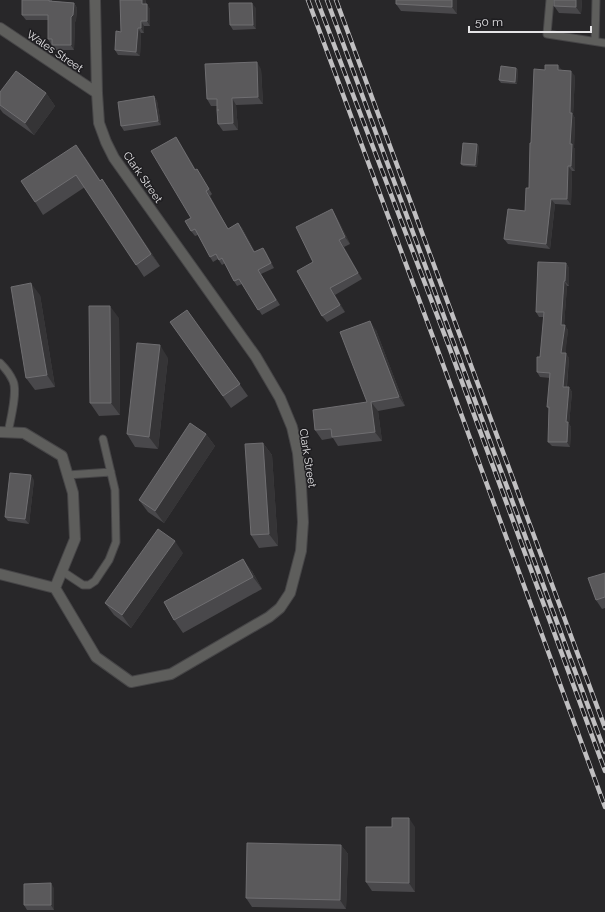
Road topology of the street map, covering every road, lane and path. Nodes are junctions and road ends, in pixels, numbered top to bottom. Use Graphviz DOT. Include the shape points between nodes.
graph roads {
  1 [pos="95,0"];
  2 [pos="550,0"];
  3 [pos="596,0"];
  4 [pos="0,28"];
  5 [pos="595,42"];
  6 [pos="605,43"];
  7 [pos="97,93"];
  8 [pos="0,363"];
  9 [pos="4,432"];
  10 [pos="103,439"];
  11 [pos="111,472"];
  12 [pos="67,475"];
  13 [pos="62,571"];
  14 [pos="0,574"];
  15 [pos="55,588"];
  1 -- 7 [label="street, Clark Street"];
  2 -- 5 [label="lane" via="547,34"];
  3 -- 5 [label="lane"];
  4 -- 7 [label="street, Wales Street"];
  5 -- 6 [label="lane"];
  7 -- 15 [label="street, Clark Street" via="99,123 114,158 256,357 280,398 292,427 298,453 303,522 301,551 290,593 280,608 269,617 171,674 131,682 96,657"];
  8 -- 9 [label="lane" via="14,383 14,398"];
  9 -- 12 [label="street" via="24,433 62,456"];
  10 -- 11 [label="lane"];
  11 -- 12 [label="lane"];
  11 -- 13 [label="lane" via="115,490 116,542 110,560 95,581 89,585 82,585"];
  12 -- 13 [label="street" via="73,493 75,539"];
  13 -- 15 [label="street"];
  14 -- 15 [label="street"];
}
